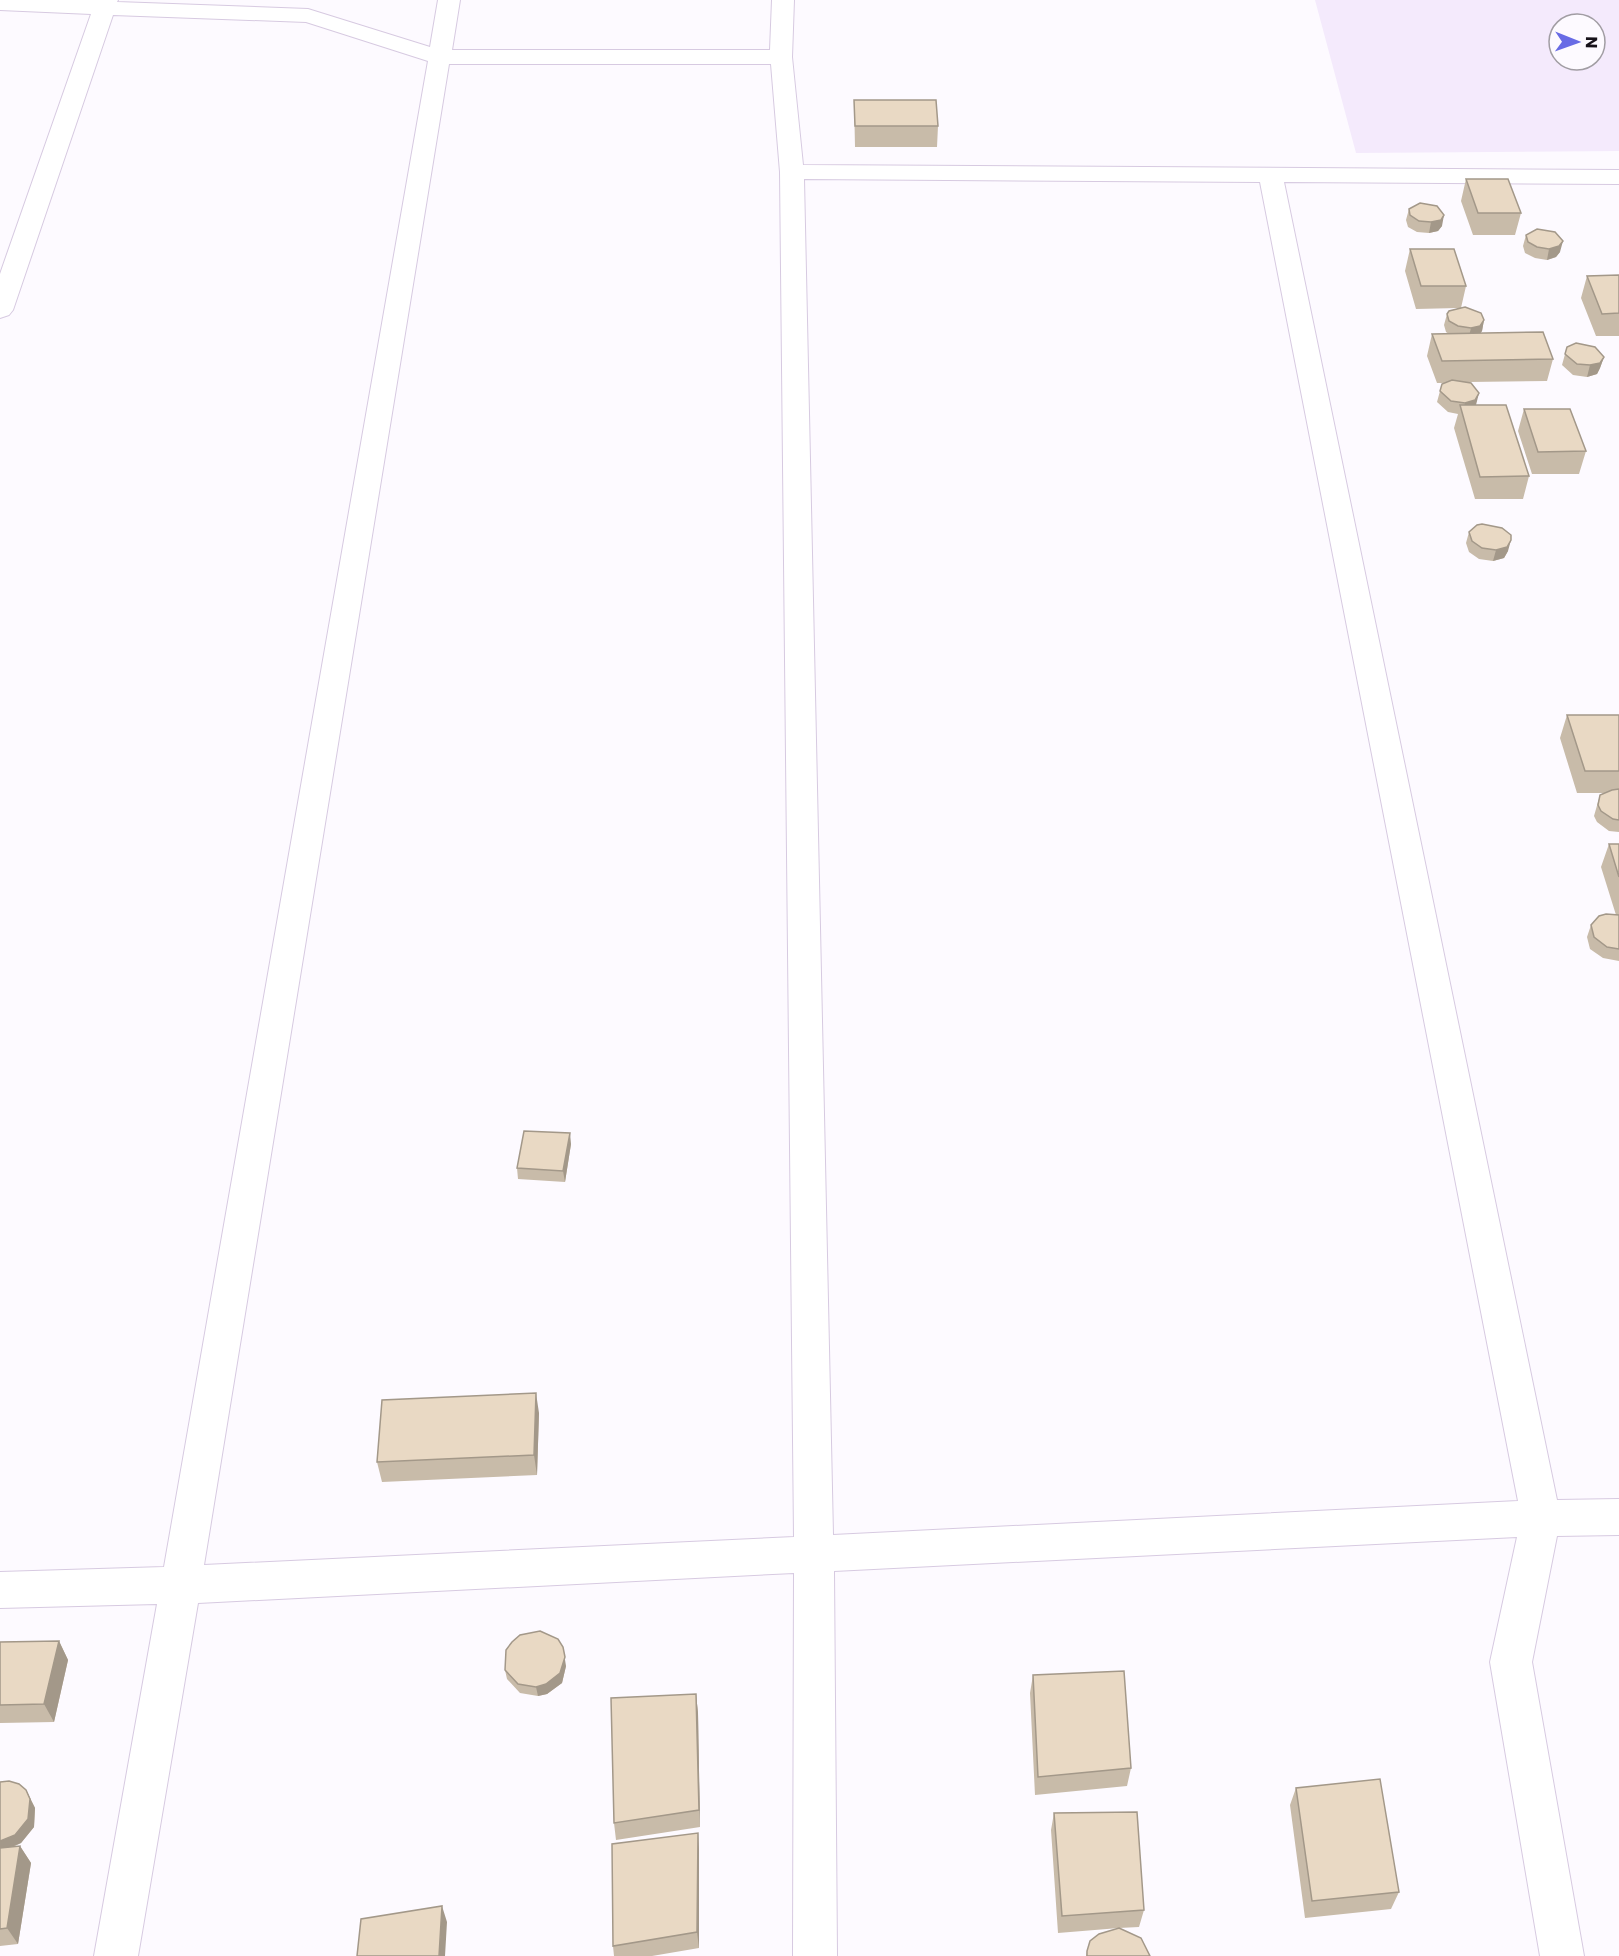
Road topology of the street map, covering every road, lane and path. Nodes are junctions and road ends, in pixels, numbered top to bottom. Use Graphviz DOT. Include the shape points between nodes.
graph roads {
  1 [pos="448,0"];
  2 [pos="783,0"];
  3 [pos="106,3"];
  4 [pos="0,4"];
  5 [pos="439,57"];
  6 [pos="782,57"];
  7 [pos="792,172"];
  8 [pos="1271,176"];
  9 [pos="1619,177"];
  10 [pos="0,310"];
  11 [pos="1619,1517"];
  12 [pos="1541,1518"];
  13 [pos="814,1554"];
  14 [pos="181,1585"];
  15 [pos="0,1590"];
  16 [pos="116,1956"];
  17 [pos="815,1956"];
  18 [pos="1562,1956"];
  1 -- 5 [label="street"];
  2 -- 6 [label="street"];
  3 -- 4 [label="street"];
  3 -- 5 [label="street" via="308,16"];
  3 -- 10 [label="street"];
  5 -- 6 [label="street"];
  5 -- 14 [label="street"];
  6 -- 7 [label="street"];
  7 -- 8 [label="street"];
  7 -- 13 [label="street"];
  8 -- 9 [label="street"];
  8 -- 12 [label="street"];
  11 -- 12 [label="street"];
  12 -- 13 [label="street"];
  12 -- 18 [label="street" via="1510,1662"];
  13 -- 14 [label="street"];
  13 -- 17 [label="street"];
  14 -- 15 [label="street"];
  14 -- 16 [label="street"];
}
